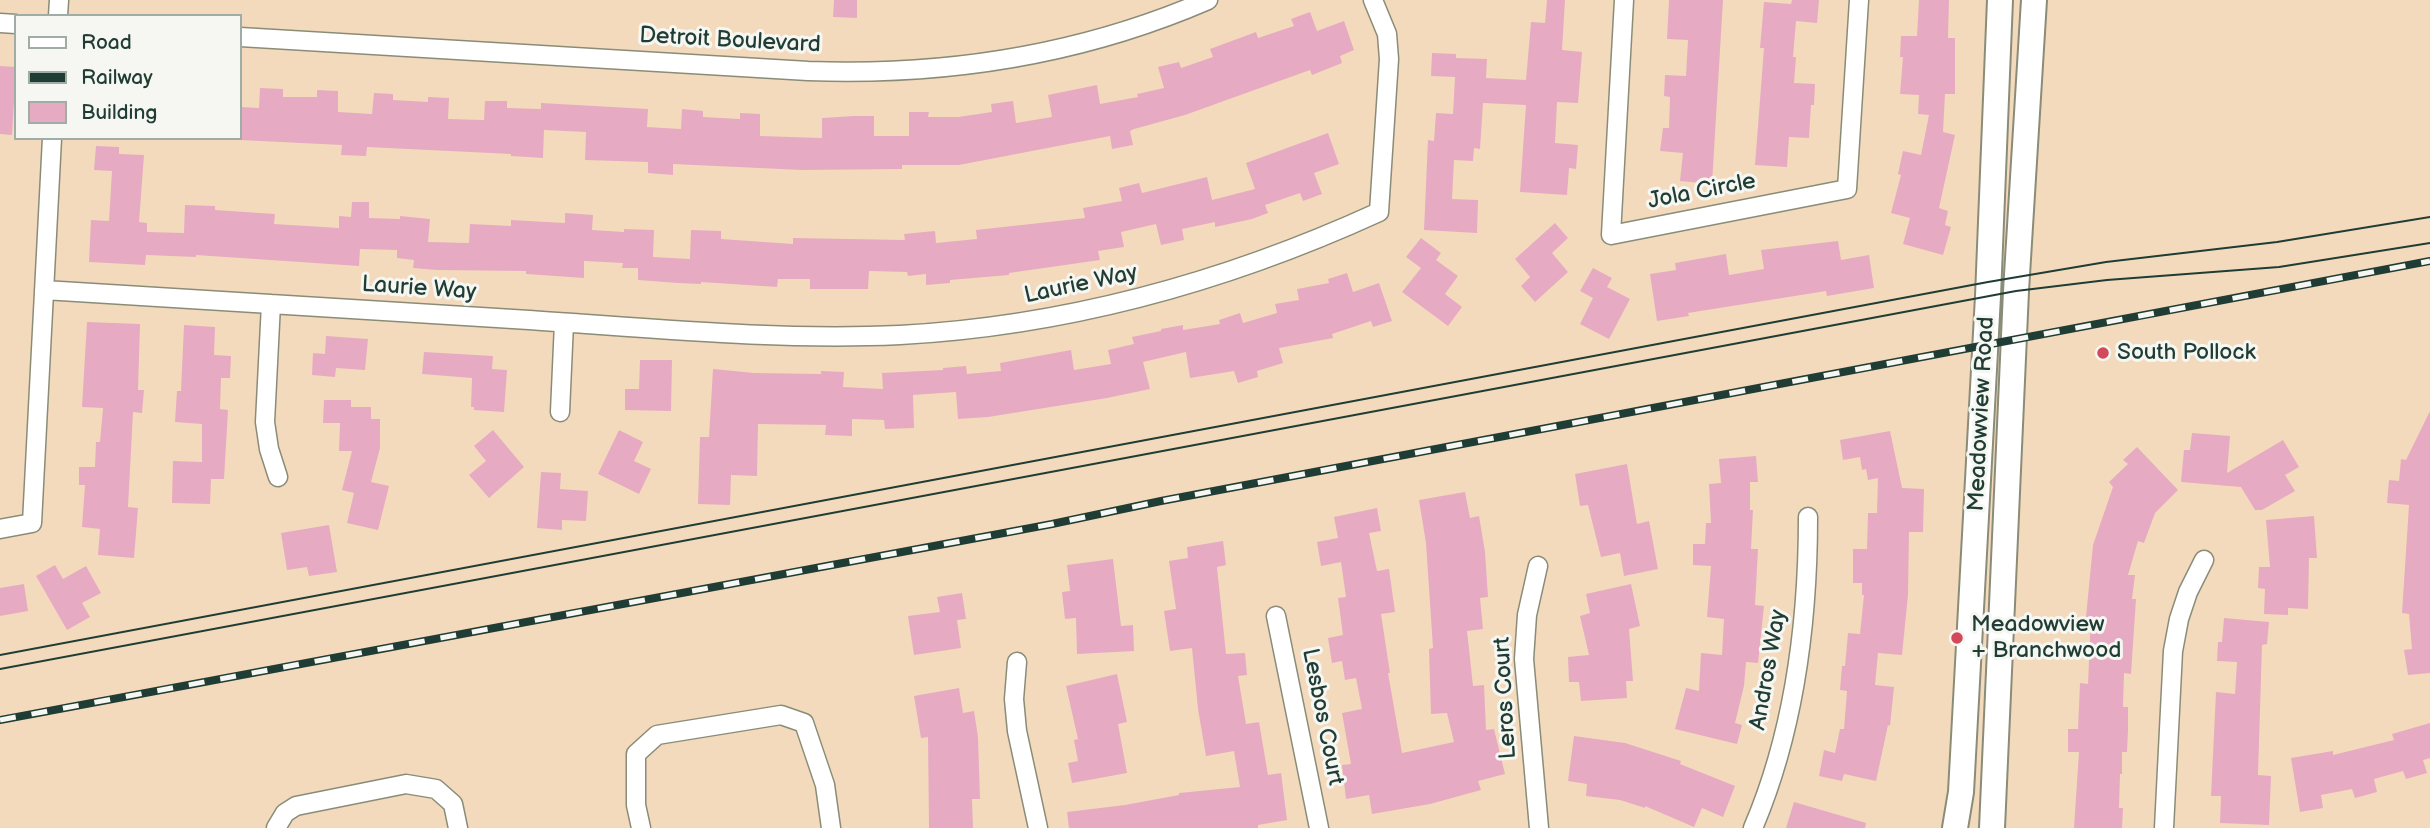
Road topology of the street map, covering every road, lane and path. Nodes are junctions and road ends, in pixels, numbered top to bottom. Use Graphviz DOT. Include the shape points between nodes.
graph roads {
  1 [pos="1208,0"];
  2 [pos="1373,0"];
  3 [pos="1624,0"];
  4 [pos="1859,0"];
  5 [pos="2000,0"];
  6 [pos="2034,0"];
  7 [pos="242,37"];
  8 [pos="52,140"];
  9 [pos="44,290"];
  10 [pos="271,304"];
  11 [pos="564,323"];
  12 [pos="560,412"];
  13 [pos="278,477"];
  14 [pos="1808,517"];
  15 [pos="0,530"];
  16 [pos="2204,560"];
  17 [pos="1538,566"];
  18 [pos="1276,616"];
  19 [pos="1017,662"];
  20 [pos="276,828"];
  21 [pos="458,828"];
  22 [pos="641,828"];
  23 [pos="831,828"];
  24 [pos="1038,828"];
  25 [pos="1319,828"];
  26 [pos="1539,828"];
  27 [pos="1754,828"];
  28 [pos="1955,828"];
  29 [pos="1992,828"];
  30 [pos="2164,828"];
  1 -- 7 [label="street, Detroit Boulevard" via="1124,32 1020,58 881,72"];
  2 -- 11 [label="street, Laurie Way" via="1387,34 1389,58 1379,212 1327,236 1161,293 967,329 901,335 776,335"];
  3 -- 4 [label="street, Jola Circle" via="1611,235 1847,189"];
  5 -- 28 [label="main road, Meadowview Road" via="1986,345 1961,792"];
  6 -- 29 [label="main road, Meadowview Road"];
  8 -- 9 [label="street"];
  9 -- 10 [label="street, Laurie Way"];
  9 -- 15 [label="street" via="32,523"];
  10 -- 11 [label="street, Laurie Way"];
  10 -- 13 [label="street" via="265,422"];
  11 -- 12 [label="street"];
  14 -- 27 [label="street, Andros Way" via="1803,635 1793,699"];
  16 -- 30 [label="street" via="2185,601 2173,651"];
  17 -- 26 [label="street, Leros Court" via="1527,615 1524,659"];
  18 -- 25 [label="street, Lesbos Court"];
  19 -- 24 [label="street" via="1017,731"];
  20 -- 21 [label="street" via="296,806 406,784 436,789 453,804"];
  22 -- 23 [label="street" via="636,754 657,735 781,715 804,723 825,785"];
}
